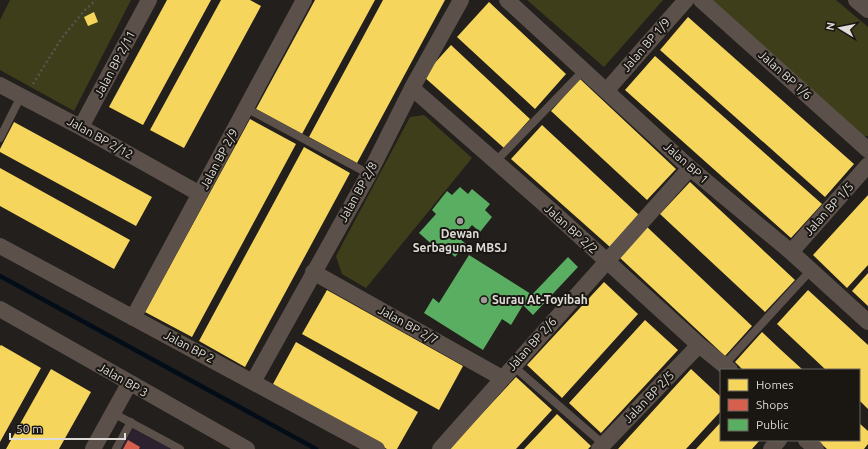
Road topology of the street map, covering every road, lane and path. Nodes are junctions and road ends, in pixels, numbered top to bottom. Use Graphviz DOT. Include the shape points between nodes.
graph roads {
  1 [pos="96,0"];
  2 [pos="149,0"];
  3 [pos="461,0"];
  4 [pos="507,0"];
  5 [pos="686,0"];
  6 [pos="701,0"];
  7 [pos="856,0"];
  8 [pos="302,1"];
  9 [pos="868,10"];
  10 [pos="584,70"];
  11 [pos="34,83"];
  12 [pos="0,85"];
  13 [pos="412,88"];
  14 [pos="607,90"];
  15 [pos="22,96"];
  16 [pos="246,108"];
  17 [pos="81,127"];
  18 [pos="0,138"];
  19 [pos="868,150"];
  20 [pos="496,161"];
  21 [pos="868,166"];
  22 [pos="690,168"];
  23 [pos="368,174"];
  24 [pos="200,194"];
  25 [pos="0,246"];
  26 [pos="791,252"];
  27 [pos="607,261"];
  28 [pos="811,270"];
  29 [pos="313,272"];
  30 [pos="0,310"];
  31 [pos="133,318"];
  32 [pos="868,322"];
  33 [pos="699,346"];
  34 [pos="512,366"];
  35 [pos="727,368"];
  36 [pos="502,378"];
  37 [pos="252,382"];
  38 [pos="129,384"];
  39 [pos="113,413"];
  40 [pos="131,422"];
  41 [pos="778,441"];
  42 [pos="807,441"];
  43 [pos="601,446"];
  44 [pos="93,449"];
  45 [pos="116,449"];
  46 [pos="180,449"];
  47 [pos="247,449"];
  48 [pos="377,449"];
  49 [pos="440,449"];
  50 [pos="770,449"];
  51 [pos="816,449"];
  1 -- 11 [label="path" via="61,39"];
  2 -- 17 [label="street, Jalan BP 2/11"];
  3 -- 13 [label="street, Jalan BP 2/8"];
  4 -- 10 [label="street, Jalan BP 1"];
  5 -- 14 [label="street, Jalan BP 1/9"];
  6 -- 19 [label="street, Jalan BP 1/6"];
  7 -- 9 [label="street"];
  8 -- 16 [label="street, Jalan BP 2/9"];
  10 -- 14 [label="street, Jalan BP 1"];
  10 -- 20 [label="lane"];
  12 -- 15 [label="street, Jalan BP 2/12"];
  13 -- 20 [label="street, Jalan BP 2/2"];
  13 -- 23 [label="street, Jalan BP 2/8"];
  14 -- 22 [label="street, Jalan BP 1"];
  15 -- 17 [label="street, Jalan BP 2/12"];
  15 -- 18 [label="lane"];
  16 -- 23 [label="lane"];
  16 -- 24 [label="street, Jalan BP 2/9"];
  17 -- 24 [label="street, Jalan BP 2/12"];
  20 -- 27 [label="street, Jalan BP 2/2"];
  21 -- 26 [label="street, Jalan BP 1/5"];
  22 -- 26 [label="street, Jalan BP 1"];
  22 -- 27 [label="street, Jalan BP 2/6"];
  23 -- 29 [label="street, Jalan BP 2/8"];
  24 -- 31 [label="street, Jalan BP 2/9"];
  25 -- 31 [label="street, Jalan BP 2"];
  26 -- 28 [label="street, Jalan BP 1"];
  27 -- 33 [label="street, Jalan BP 2/2"];
  27 -- 34 [label="street, Jalan BP 2/6"];
  28 -- 32 [label="street, Jalan BP 1"];
  28 -- 35 [label="lane"];
  29 -- 36 [label="street, Jalan BP 2/7"];
  29 -- 37 [label="street, Jalan BP 2/8"];
  30 -- 38 [label="street, Jalan BP 3"];
  31 -- 37 [label="street, Jalan BP 2"];
  33 -- 35 [label="street, Jalan BP 2/2"];
  33 -- 43 [label="street, Jalan BP 2/5"];
  34 -- 36 [label="street, Jalan BP 2/6"];
  34 -- 43 [label="lane"];
  36 -- 49 [label="street, Jalan BP 2/6"];
  37 -- 48 [label="street, Jalan BP 2"];
  38 -- 39 [label="street"];
  38 -- 47 [label="street, Jalan BP 3"];
  39 -- 40 [label="lane"];
  39 -- 44 [label="street"];
  40 -- 45 [label="lane"];
  40 -- 46 [label="lane"];
  41 -- 50 [label="street"];
  42 -- 51 [label="street"];
}
